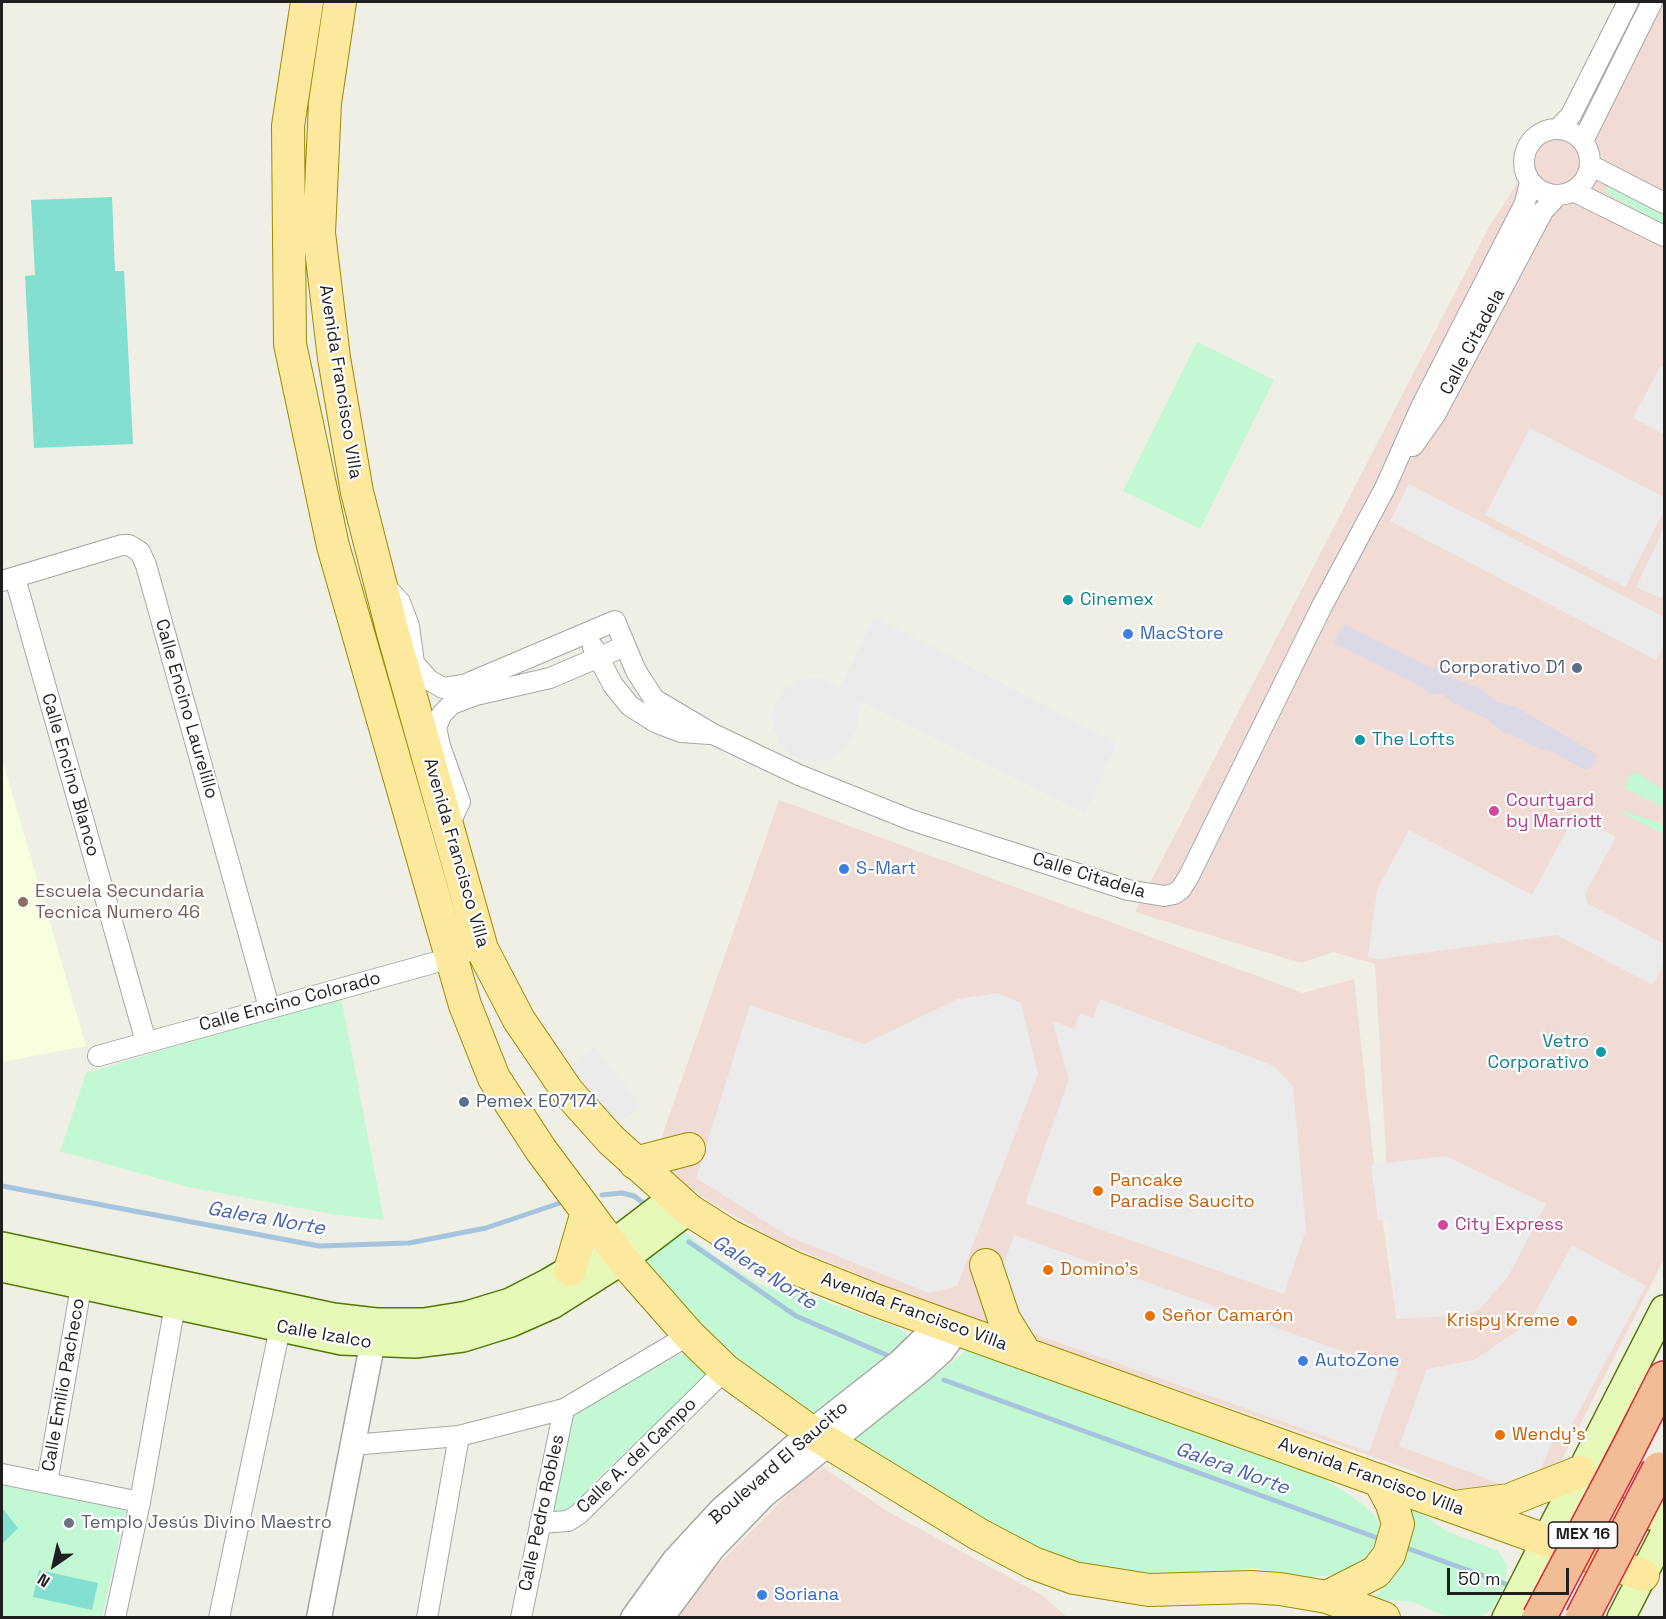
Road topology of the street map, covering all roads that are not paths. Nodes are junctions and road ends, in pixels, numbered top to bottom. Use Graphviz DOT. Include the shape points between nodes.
graph roads {
  1 [pos="307,2"];
  2 [pos="340,2"];
  3 [pos="1628,2"];
  4 [pos="1652,2"];
  5 [pos="1558,129"];
  6 [pos="1583,141"];
  7 [pos="1590,165"];
  8 [pos="1530,182"];
  9 [pos="1565,193"];
  10 [pos="1665,203"];
  11 [pos="1665,236"];
  12 [pos="1385,488"];
  13 [pos="379,579"];
  14 [pos="8,580"];
  15 [pos="588,632"];
  16 [pos="569,640"];
  17 [pos="625,646"];
  18 [pos="597,658"];
  19 [pos="530,682"];
  20 [pos="713,734"];
  21 [pos="448,826"];
  22 [pos="482,949"];
  23 [pos="452,959"];
  24 [pos="269,1007"];
  25 [pos="146,1042"];
  26 [pos="98,1056"];
  27 [pos="689,1149"];
  28 [pos="635,1163"];
  29 [pos="682,1204"];
  30 [pos="587,1212"];
  31 [pos="2,1246"];
  32 [pos="617,1252"];
  33 [pos="986,1265"];
  34 [pos="2,1268"];
  35 [pos="570,1270"];
  36 [pos="81,1287"];
  37 [pos="175,1305"];
  38 [pos="1665,1310"];
  39 [pos="949,1326"];
  40 [pos="280,1328"];
  41 [pos="375,1333"];
  42 [pos="689,1335"];
  43 [pos="1642,1352"];
  44 [pos="1025,1353"];
  45 [pos="725,1370"];
  46 [pos="1665,1378"];
  47 [pos="564,1409"];
  48 [pos="459,1436"];
  49 [pos="821,1437"];
  50 [pos="352,1445"];
  51 [pos="1662,1464"];
  52 [pos="1580,1472"];
  53 [pos="2,1474"];
  54 [pos="1379,1480"];
  55 [pos="47,1483"];
  56 [pos="141,1502"];
  57 [pos="1452,1506"];
  58 [pos="1665,1510"];
  59 [pos="540,1523"];
  60 [pos="1665,1534"];
  61 [pos="1545,1540"];
  62 [pos="1654,1579"];
  63 [pos="1327,1597"];
  64 [pos="116,1617"];
  65 [pos="219,1617"];
  66 [pos="319,1617"];
  67 [pos="427,1617"];
  68 [pos="520,1617"];
  69 [pos="633,1617"];
  70 [pos="661,1617"];
  71 [pos="1383,1617"];
  72 [pos="1506,1617"];
  73 [pos="1539,1617"];
  74 [pos="1582,1617"];
  75 [pos="1621,1617"];
  1 -- 23 [label="main road, Avenida Francisco Villa" via="288,126 290,344 333,546"];
  2 -- 13 [label="main road, Avenida Francisco Villa" via="325,103 319,233 334,358 357,492"];
  3 -- 5 [label="street" via="1571,115"];
  4 -- 6 [label="street"];
  5 -- 6 [label="street"];
  5 -- 8 [label="street" via="1543,131 1528,144 1524,163"];
  6 -- 7 [label="street"];
  7 -- 9 [label="street" via="1581,184"];
  7 -- 10 [label="street"];
  8 -- 9 [label="street" via="1538,189"];
  8 -- 12 [label="street, Calle Citadela" via="1525,203 1421,407"];
  9 -- 11 [label="street" via="1594,199"];
  9 -- 12 [label="street, Calle Citadela" via="1543,211 1435,415"];
  12 -- 20 [label="street, Calle Citadela" via="1318,613 1189,876 1174,894 1128,890 911,820 799,775"];
  13 -- 16 [label="street" via="400,602 409,626 414,663 429,680 443,688 464,685"];
  13 -- 21 [label="main road, Avenida Francisco Villa"];
  14 -- 24 [label="street, Calle Encino Laurelillo" via="122,545 140,552"];
  14 -- 25 [label="street, Calle Encino Blanco"];
  15 -- 16 [label="street"];
  15 -- 17 [label="street" via="615,621"];
  15 -- 18 [label="street"];
  16 -- 19 [label="street" via="558,662 537,670"];
  17 -- 18 [label="street"];
  17 -- 20 [label="street" via="654,699"];
  18 -- 19 [label="street"];
  18 -- 20 [label="street" via="630,706 681,732"];
  19 -- 21 [label="street" via="476,695 452,704 442,714 436,727 460,802"];
  21 -- 22 [label="main road, Avenida Francisco Villa"];
  22 -- 23 [label="street, Calle Encino Colorado"];
  22 -- 28 [label="main road, Avenida Francisco Villa" via="519,1020 568,1092"];
  23 -- 24 [label="street, Calle Encino Colorado"];
  23 -- 30 [label="main road, Avenida Francisco Villa" via="476,1040 494,1078"];
  24 -- 25 [label="street, Calle Encino Colorado"];
  25 -- 26 [label="street, Calle Encino Colorado"];
  27 -- 28 [label="main road"];
  28 -- 29 [label="main road, Avenida Francisco Villa"];
  29 -- 32 [label="main road, Calle Izalco"];
  29 -- 39 [label="main road, Avenida Francisco Villa" via="730,1236 792,1267"];
  30 -- 32 [label="main road, Avenida Francisco Villa"];
  30 -- 35 [label="main road"];
  31 -- 41 [label="main road, Calle Izalco" via="333,1317"];
  32 -- 35 [label="main road, Calle Izalco"];
  32 -- 41 [label="main road, Calle Izalco" via="552,1305 511,1323 463,1338 415,1344"];
  32 -- 42 [label="main road, Avenida Francisco Villa"];
  33 -- 44 [label="main road" via="997,1302"];
  34 -- 36 [label="main road, Calle Izalco"];
  35 -- 41 [label="main road, Calle Izalco" via="510,1302 467,1315"];
  36 -- 37 [label="main road, Calle Izalco"];
  36 -- 55 [label="street, Calle Emilio Pacheco"];
  37 -- 40 [label="main road, Calle Izalco"];
  37 -- 56 [label="street"];
  38 -- 43 [label="main road"];
  39 -- 44 [label="main road, Avenida Francisco Villa"];
  39 -- 49 [label="street, Boulevard El Saucito" via="900,1362"];
  40 -- 41 [label="main road, Calle Izalco" via="342,1341"];
  40 -- 65 [label="street"];
  41 -- 50 [label="street"];
  42 -- 45 [label="main road, Avenida Francisco Villa"];
  42 -- 47 [label="street"];
  43 -- 52 [label="main road"];
  43 -- 58 [label="main road" via="1646,1367 1643,1382 1606,1449 1595,1483 1598,1496 1621,1514 1650,1516"];
  44 -- 54 [label="main road, Avenida Francisco Villa"];
  45 -- 49 [label="main road, Avenida Francisco Villa"];
  45 -- 59 [label="street, Calle A. del Campo" via="579,1514 568,1521"];
  46 -- 73 [label="highway, MEX 16, bridge"];
  47 -- 48 [label="street"];
  47 -- 59 [label="street, Calle Pedro Robles"];
  48 -- 50 [label="street"];
  48 -- 67 [label="street"];
  49 -- 63 [label="main road, Avenida Francisco Villa" via="978,1534 1033,1563 1074,1578 1149,1590 1251,1587"];
  49 -- 69 [label="street, Boulevard El Saucito" via="722,1509 674,1561"];
  49 -- 70 [label="street, Boulevard El Saucito" via="712,1549"];
  50 -- 66 [label="street"];
  51 -- 74 [label="highway, MEX 16, bridge"];
  52 -- 57 [label="main road" via="1509,1500"];
  52 -- 61 [label="main road"];
  53 -- 55 [label="street"];
  54 -- 57 [label="main road, Avenida Francisco Villa"];
  54 -- 63 [label="main road" via="1396,1515 1393,1544 1376,1572"];
  55 -- 56 [label="street"];
  56 -- 64 [label="street"];
  57 -- 61 [label="main road, Avenida Francisco Villa"];
  59 -- 68 [label="street, Calle Pedro Robles"];
  60 -- 62 [label="main road"];
  61 -- 62 [label="main road, Avenida Francisco Villa"];
  61 -- 72 [label="main road"];
  62 -- 75 [label="main road"];
  63 -- 71 [label="main road, Avenida Francisco Villa"];
}
